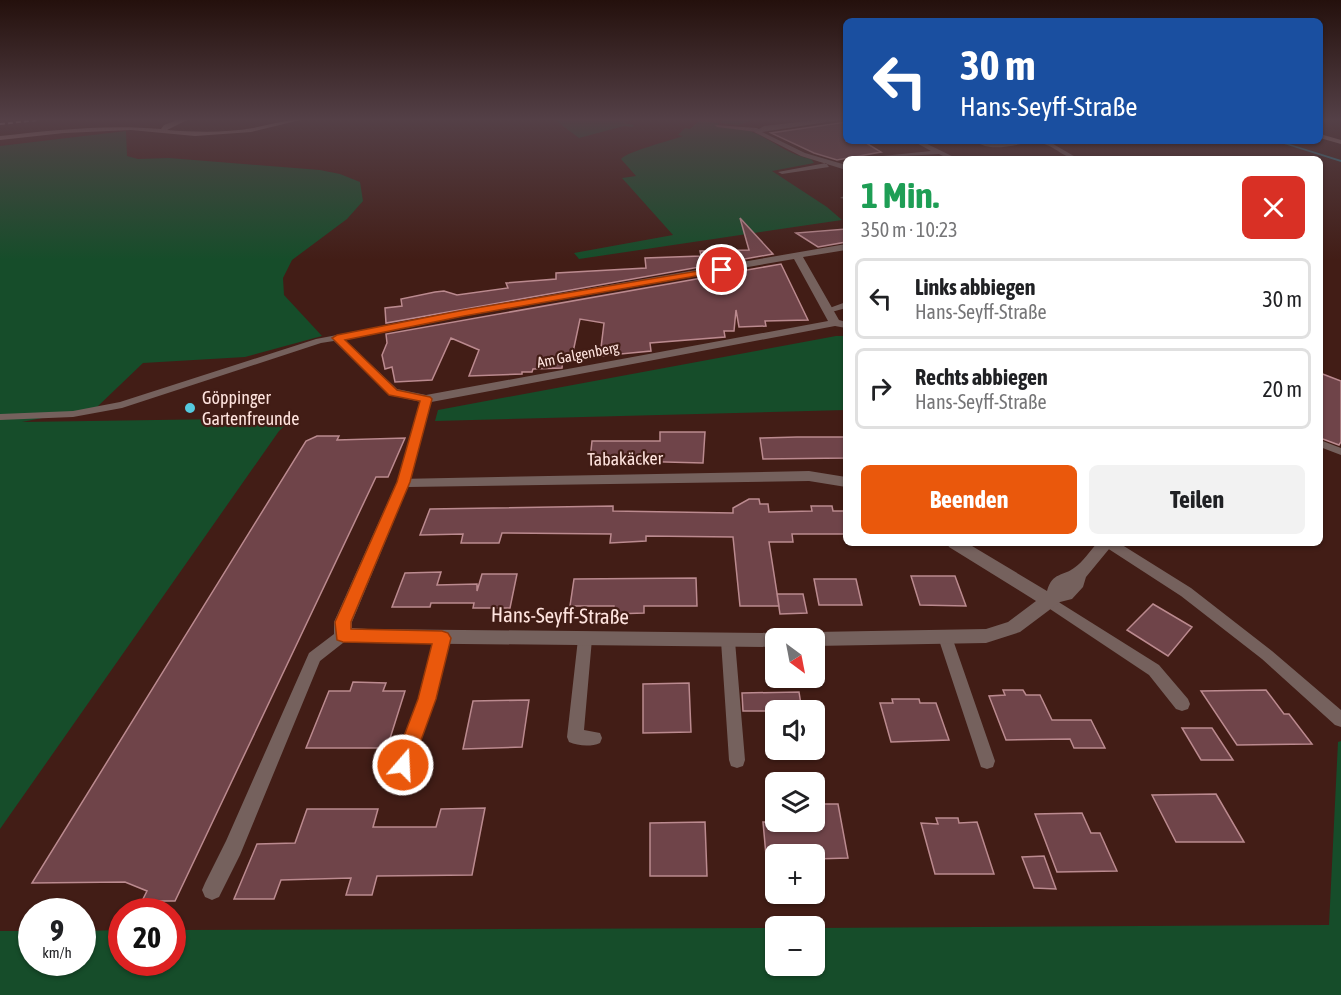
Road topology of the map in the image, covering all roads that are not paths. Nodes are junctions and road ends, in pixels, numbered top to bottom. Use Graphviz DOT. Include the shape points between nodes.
graph roads {
  1 [pos="810,166"];
  2 [pos="782,172"];
  3 [pos="843,248"];
  4 [pos="798,257"];
  5 [pos="843,306"];
  6 [pos="828,310"];
  7 [pos="841,324"];
  8 [pos="337,338"];
  9 [pos="426,399"];
  10 [pos="0,417"];
  11 [pos="1323,444"];
  12 [pos="1341,452"];
  13 [pos="403,482"];
  14 [pos="843,482"];
  15 [pos="960,546"];
  16 [pos="1104,546"];
  17 [pos="1112,546"];
  18 [pos="1052,598"];
  19 [pos="343,635"];
  20 [pos="945,637"];
  21 [pos="442,638"];
  22 [pos="585,639"];
  23 [pos="825,639"];
  24 [pos="765,640"];
  25 [pos="728,641"];
  26 [pos="1182,704"];
  27 [pos="1341,720"];
  28 [pos="594,738"];
  29 [pos="737,760"];
  30 [pos="987,761"];
  31 [pos="403,765"];
  32 [pos="213,890"];
  1 -- 2 [label="street"];
  3 -- 4 [label="street"];
  4 -- 6 [label="street"];
  4 -- 8 [label="street"];
  5 -- 6 [label="lane"];
  6 -- 7 [label="street"];
  7 -- 9 [label="street, Am Galgenberg"];
  8 -- 9 [label="street, Am Galgenberg" via="393,392"];
  8 -- 10 [label="lane" via="122,405 73,414"];
  9 -- 13 [label="lane"];
  11 -- 12 [label="lane"];
  13 -- 14 [label="street, Tabakäcker" via="809,476"];
  13 -- 19 [label="street" via="343,622"];
  15 -- 18 [label="street"];
  16 -- 18 [label="street" via="1077,575 1077,583 1066,594"];
  17 -- 27 [label="lane" via="1186,592"];
  18 -- 20 [label="street" via="1014,627 986,636"];
  18 -- 26 [label="lane" via="1154,670"];
  19 -- 21 [label="street, Hans-Seyff-Straße"];
  19 -- 32 [label="lane" via="314,657"];
  20 -- 23 [label="street"];
  20 -- 30 [label="lane"];
  21 -- 22 [label="street, Hans-Seyff-Straße"];
  21 -- 31 [label="lane" via="427,699"];
  22 -- 25 [label="street, Hans-Seyff-Straße"];
  22 -- 28 [label="lane" via="574,737"];
  24 -- 25 [label="street, Hans-Seyff-Straße"];
  25 -- 29 [label="lane"];
}
